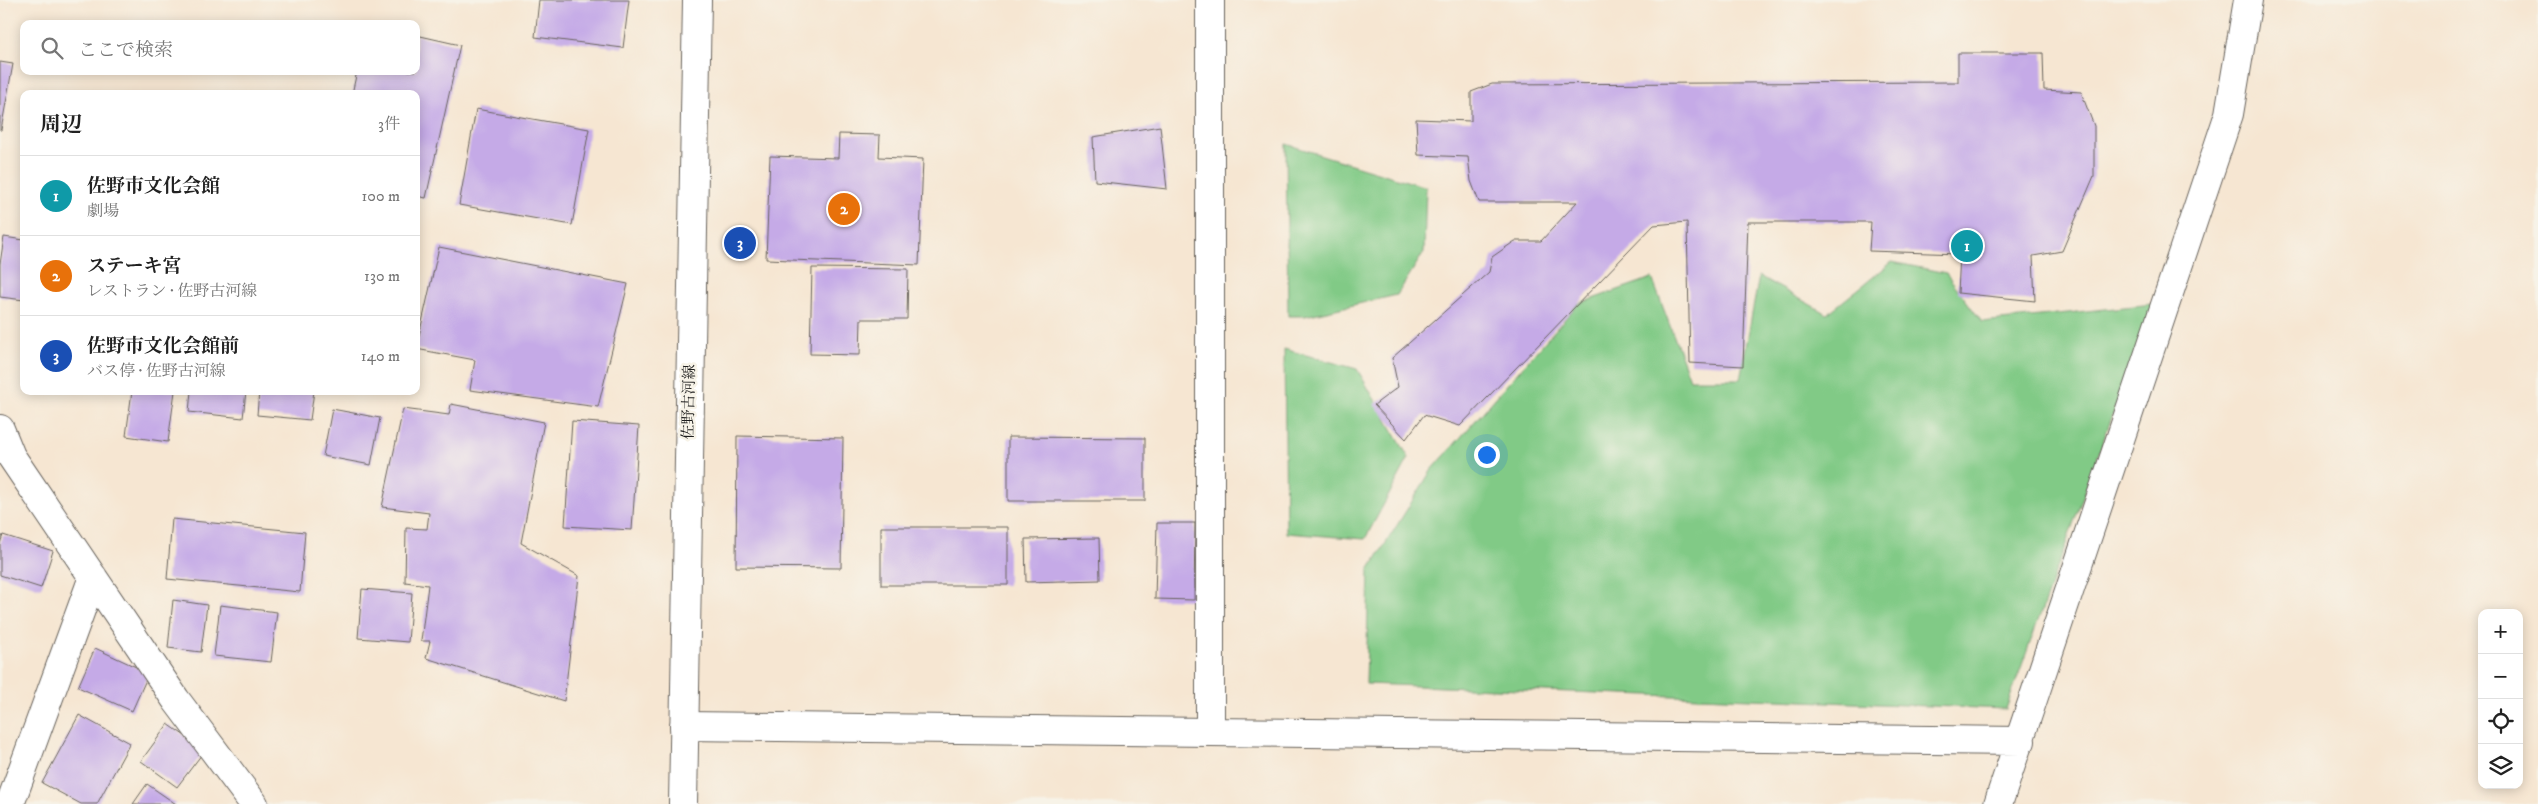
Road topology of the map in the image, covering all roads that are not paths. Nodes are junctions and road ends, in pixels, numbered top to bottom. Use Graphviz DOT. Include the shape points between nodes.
graph roads {
  1 [pos="697,0"];
  2 [pos="1210,0"];
  3 [pos="2248,0"];
  4 [pos="0,429"];
  5 [pos="93,577"];
  6 [pos="684,726"];
  7 [pos="1210,730"];
  8 [pos="2021,741"];
  9 [pos="10,804"];
  10 [pos="254,804"];
  11 [pos="683,804"];
  12 [pos="1998,804"];
  1 -- 6 [label="street, 佐野古河線"];
  2 -- 7 [label="street"];
  3 -- 8 [label="street" via="2229,114"];
  4 -- 5 [label="street" via="11,456"];
  5 -- 9 [label="street"];
  5 -- 10 [label="street" via="176,700"];
  6 -- 7 [label="street"];
  6 -- 11 [label="street, 佐野古河線"];
  7 -- 8 [label="street"];
  8 -- 12 [label="street"];
}
